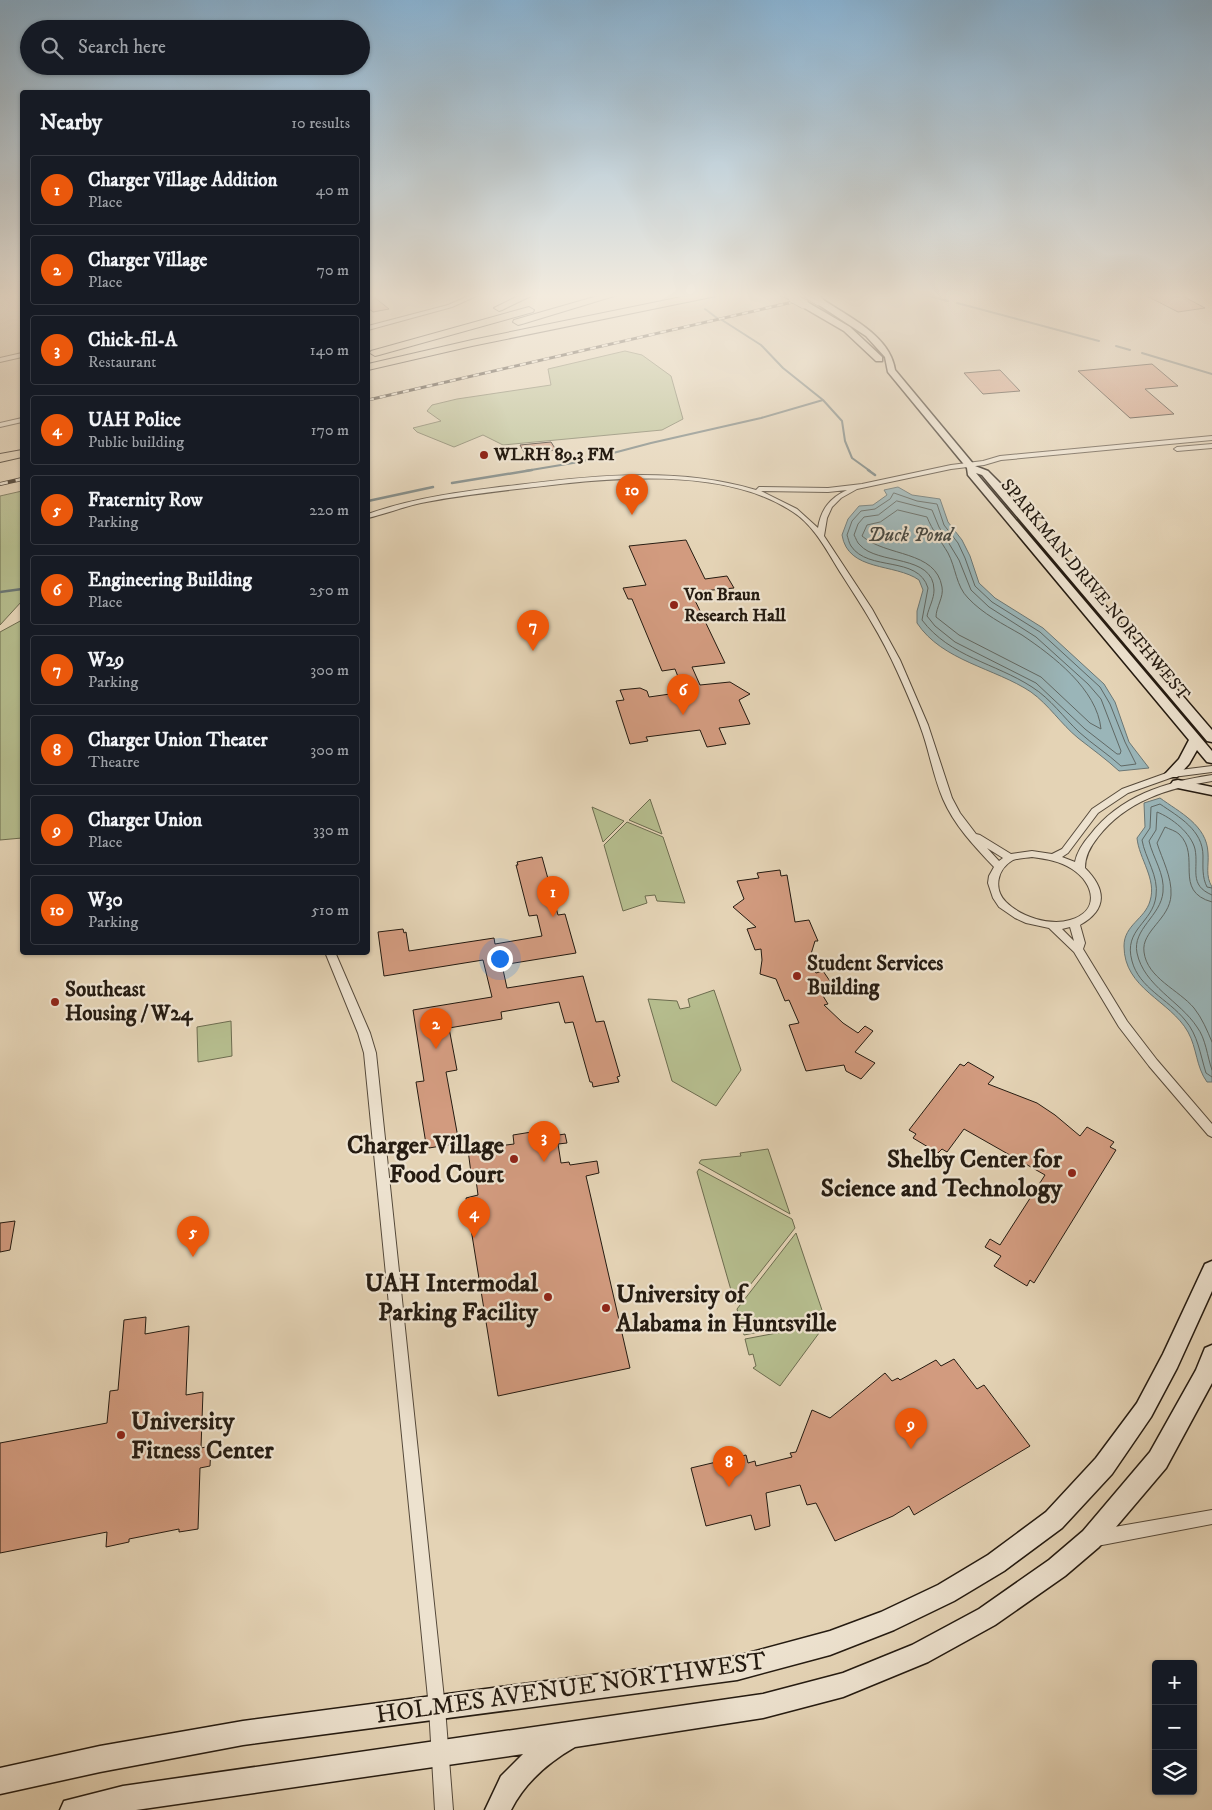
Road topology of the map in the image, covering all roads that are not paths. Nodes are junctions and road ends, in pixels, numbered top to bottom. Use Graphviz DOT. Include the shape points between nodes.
graph roads {
  1 [pos="896,377"];
  2 [pos="20,420"];
  3 [pos="0,425"];
  4 [pos="1212,438"];
  5 [pos="20,443"];
  6 [pos="1212,446"];
  7 [pos="0,448"];
  8 [pos="20,454"];
  9 [pos="0,458"];
  10 [pos="984,463"];
  11 [pos="971,466"];
  12 [pos="862,486"];
  13 [pos="743,488"];
  14 [pos="370,515"];
  15 [pos="821,535"];
  16 [pos="1212,738"];
  17 [pos="1196,740"];
  18 [pos="1212,759"];
  19 [pos="1212,769"];
  20 [pos="1212,778"];
  21 [pos="1175,779"];
  22 [pos="1212,791"];
  23 [pos="969,830"];
  24 [pos="1054,857"];
  25 [pos="1010,858"];
  26 [pos="998,866"];
  27 [pos="1080,868"];
  28 [pos="1074,923"];
  29 [pos="1052,925"];
  30 [pos="1078,949"];
  31 [pos="331,955"];
  32 [pos="1212,1132"];
  33 [pos="1212,1270"];
  34 [pos="1212,1355"];
  35 [pos="1212,1517"];
  36 [pos="1091,1540"];
  37 [pos="437,1708"];
  38 [pos="577,1733"];
  39 [pos="441,1752"];
  40 [pos="0,1781"];
  41 [pos="73,1810"];
  42 [pos="444,1810"];
  43 [pos="498,1810"];
  1 -- 11 [label="main road, SPARKMAN DRIVE NORTHWEST"];
  2 -- 3 [label="street"];
  4 -- 10 [label="street" via="1000,458"];
  5 -- 7 [label="highway"];
  6 -- 10 [label="street" via="1006,464"];
  8 -- 9 [label="highway"];
  10 -- 11 [label="street"];
  11 -- 12 [label="street"];
  11 -- 16 [label="main road, SPARKMAN DRIVE NORTHWEST" via="984,472 996,485"];
  11 -- 17 [label="main road, SPARKMAN DRIVE NORTHWEST" via="972,474"];
  12 -- 13 [label="street" via="801,490"];
  12 -- 15 [label="street" via="844,493 826,508"];
  13 -- 14 [label="street" via="675,478 581,480 447,497"];
  13 -- 15 [label="street" via="793,509"];
  15 -- 23 [label="street" via="870,612 901,673 924,725 947,799"];
  17 -- 18 [label="main road, SPARKMAN DRIVE NORTHWEST"];
  17 -- 21 [label="main road"];
  19 -- 21 [label="street"];
  20 -- 21 [label="street"];
  21 -- 22 [label="main road"];
  21 -- 24 [label="street" via="1125,791 1094,811 1065,851"];
  21 -- 27 [label="street" via="1130,802 1106,820 1079,858"];
  23 -- 25 [label="street"];
  23 -- 26 [label="street"];
  24 -- 25 [label="street" via="1032,854"];
  24 -- 27 [label="street"];
  25 -- 26 [label="street"];
  26 -- 29 [label="street" via="992,882 995,893 1007,909 1024,918"];
  27 -- 28 [label="street" via="1096,892 1096,904 1090,914"];
  28 -- 29 [label="street"];
  28 -- 30 [label="street" via="1080,943"];
  29 -- 30 [label="street"];
  30 -- 32 [label="street" via="1123,1024"];
  31 -- 37 [label="street" via="357,1013 370,1054"];
  33 -- 37 [label="main road, HOLMES AVENUE NORTHWEST" via="1144,1410 1104,1466 1054,1520 996,1563 946,1593 886,1622 830,1643 737,1668"];
  34 -- 36 [label="main road, HOLMES AVENUE NORTHWEST" via="1206,1375 1158,1460"];
  35 -- 36 [label="street"];
  36 -- 38 [label="main road, HOLMES AVENUE NORTHWEST" via="987,1617 920,1654 842,1684 762,1706"];
  37 -- 39 [label="street"];
  37 -- 40 [label="main road, HOLMES AVENUE NORTHWEST" via="243,1734 100,1759"];
  38 -- 39 [label="main road, HOLMES AVENUE NORTHWEST"];
  38 -- 43 [label="main road" via="544,1751 510,1785"];
  39 -- 41 [label="main road, HOLMES AVENUE NORTHWEST" via="123,1799"];
  39 -- 42 [label="street"];
}
